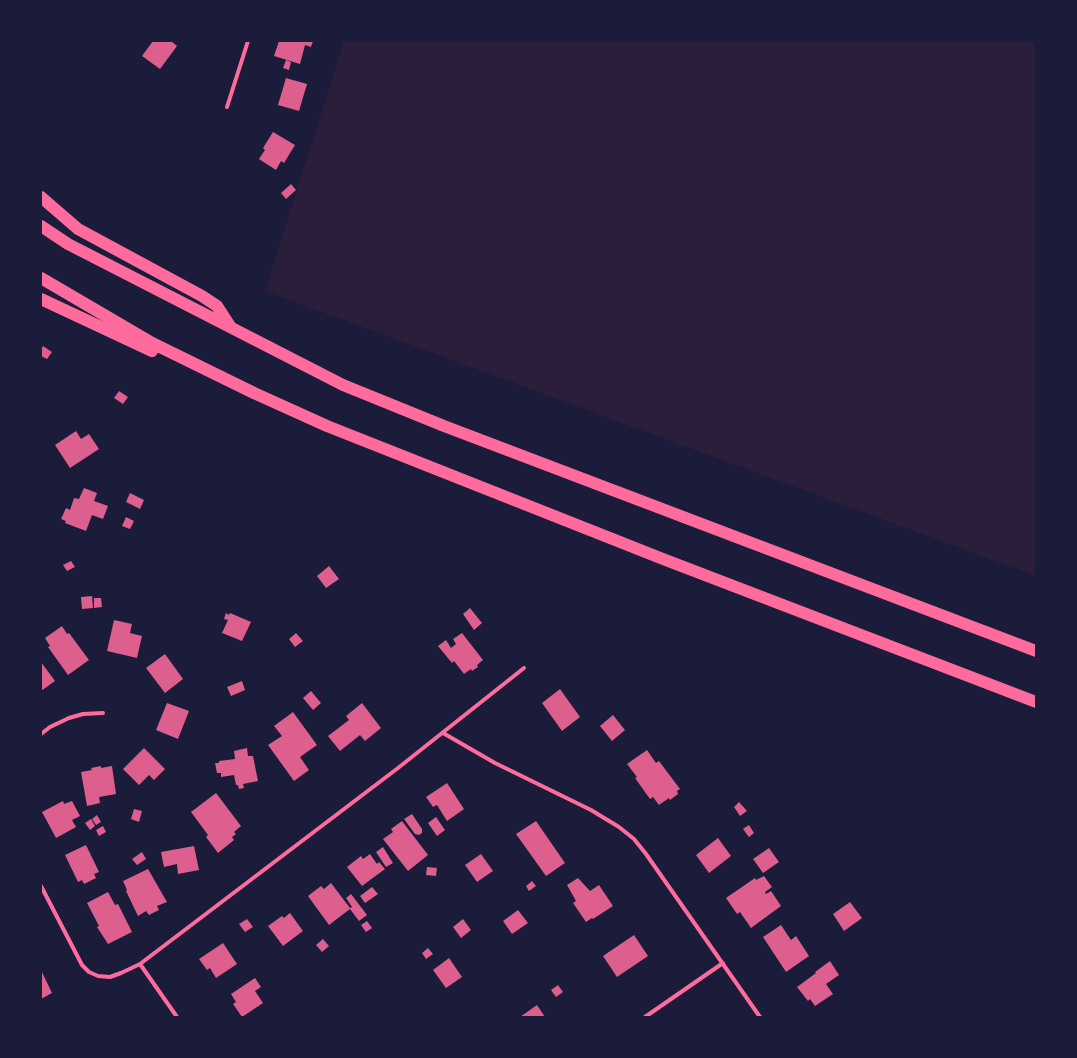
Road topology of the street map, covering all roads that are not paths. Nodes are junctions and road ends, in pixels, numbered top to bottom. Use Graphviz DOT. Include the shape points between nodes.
graph roads {
  1 [pos="248,41"];
  2 [pos="227,107"];
  3 [pos="41,197"];
  4 [pos="41,226"];
  5 [pos="41,278"];
  6 [pos="41,299"];
  7 [pos="231,327"];
  8 [pos="254,393"];
  9 [pos="1036,651"];
  10 [pos="524,668"];
  11 [pos="1036,702"];
  12 [pos="103,713"];
  13 [pos="443,733"];
  14 [pos="41,734"];
  15 [pos="41,886"];
  16 [pos="723,963"];
  17 [pos="140,964"];
  18 [pos="177,1017"];
  19 [pos="645,1017"];
  20 [pos="760,1017"];
  1 -- 2 [label="street"];
  3 -- 7 [label="highway" via="78,229 217,306"];
  4 -- 7 [label="highway" via="68,244"];
  5 -- 8 [label="highway" via="152,343"];
  6 -- 8 [label="highway" via="148,349"];
  7 -- 9 [label="highway" via="343,385 444,426"];
  8 -- 11 [label="highway" via="426,466"];
  10 -- 13 [label="street"];
  12 -- 14 [label="street" via="68,718"];
  13 -- 16 [label="street" via="496,763 591,810 634,839"];
  13 -- 17 [label="street"];
  15 -- 17 [label="street" via="82,965 89,972 98,976 110,976"];
  16 -- 19 [label="street"];
  16 -- 20 [label="street"];
  17 -- 18 [label="street"];
}
